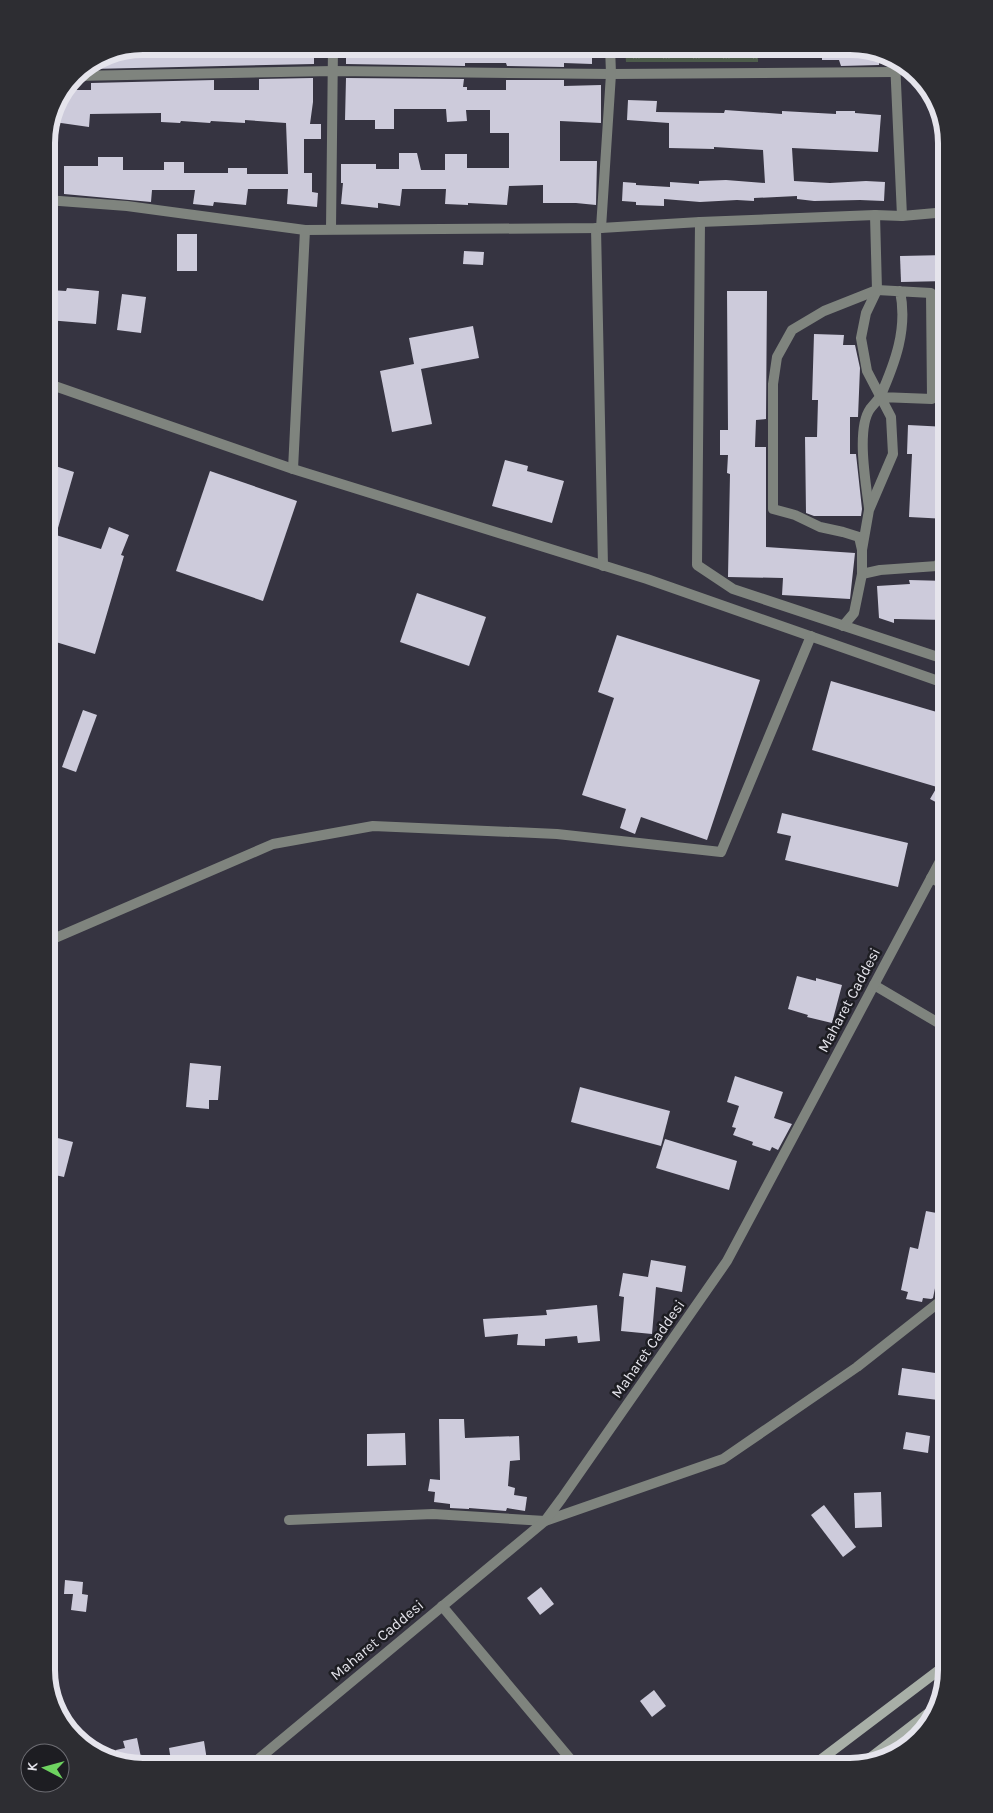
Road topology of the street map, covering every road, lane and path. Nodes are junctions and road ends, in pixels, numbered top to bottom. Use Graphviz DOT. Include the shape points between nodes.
graph roads {
  1 [pos="333,55"];
  2 [pos="610,55"];
  3 [pos="895,68"];
  4 [pos="333,71"];
  5 [pos="895,72"];
  6 [pos="611,74"];
  7 [pos="87,76"];
  8 [pos="55,201"];
  9 [pos="938,213"];
  10 [pos="875,215"];
  11 [pos="902,216"];
  12 [pos="700,222"];
  13 [pos="599,228"];
  14 [pos="331,229"];
  15 [pos="305,230"];
  16 [pos="876,290"];
  17 [pos="900,291"];
  18 [pos="55,386"];
  19 [pos="880,397"];
  20 [pos="293,469"];
  21 [pos="869,510"];
  22 [pos="862,550"];
  23 [pos="938,565"];
  24 [pos="603,566"];
  25 [pos="862,574"];
  26 [pos="843,626"];
  27 [pos="811,636"];
  28 [pos="938,657"];
  29 [pos="938,681"];
  30 [pos="938,865"];
  31 [pos="931,878"];
  32 [pos="938,882"];
  33 [pos="55,938"];
  34 [pos="874,985"];
  35 [pos="938,1023"];
  36 [pos="938,1303"];
  37 [pos="288,1520"];
  38 [pos="545,1520"];
  39 [pos="442,1606"];
  40 [pos="938,1671"];
  41 [pos="925,1715"];
  42 [pos="874,1754"];
  43 [pos="260,1758"];
  44 [pos="569,1758"];
  45 [pos="823,1758"];
  1 -- 4 [label="street"];
  2 -- 6 [label="street"];
  3 -- 5 [label="street"];
  4 -- 6 [label="street"];
  4 -- 7 [label="street"];
  4 -- 14 [label="street"];
  5 -- 6 [label="street"];
  5 -- 11 [label="street"];
  6 -- 13 [label="street"];
  8 -- 15 [label="street" via="127,206"];
  9 -- 11 [label="street"];
  10 -- 11 [label="street"];
  10 -- 12 [label="street"];
  10 -- 16 [label="street"];
  12 -- 13 [label="street"];
  12 -- 26 [label="street" via="697,564 732,589"];
  13 -- 14 [label="street"];
  13 -- 24 [label="street"];
  14 -- 15 [label="street"];
  15 -- 20 [label="street"];
  16 -- 17 [label="street"];
  16 -- 19 [label="street" via="860,338 867,371"];
  16 -- 22 [label="street" via="824,311 792,330 777,357 773,384 773,509 795,515 820,528 859,537"];
  17 -- 19 [label="street" via="903,308 899,347"];
  17 -- 19 [label="street" via="931,293 932,399"];
  18 -- 20 [label="street"];
  19 -- 21 [label="street" via="868,410 863,432"];
  19 -- 21 [label="street" via="891,417 893,454"];
  20 -- 24 [label="street"];
  21 -- 22 [label="street"];
  22 -- 25 [label="street"];
  23 -- 25 [label="street"];
  24 -- 27 [label="street"];
  25 -- 26 [label="street" via="854,613"];
  26 -- 28 [label="street"];
  27 -- 29 [label="street"];
  27 -- 33 [label="street" via="721,852 557,834 373,826 273,844"];
  30 -- 31 [label="street, Maharet Caddesi"];
  31 -- 32 [label="street"];
  31 -- 34 [label="street, Maharet Caddesi"];
  34 -- 35 [label="street"];
  34 -- 38 [label="street, Maharet Caddesi" via="727,1261"];
  36 -- 38 [label="street" via="857,1367 723,1459"];
  37 -- 38 [label="street" via="433,1514"];
  38 -- 39 [label="street, Maharet Caddesi"];
  39 -- 43 [label="street, Maharet Caddesi"];
  39 -- 44 [label="street"];
  40 -- 45 [label="main road"];
  41 -- 42 [label="main road"];
}
